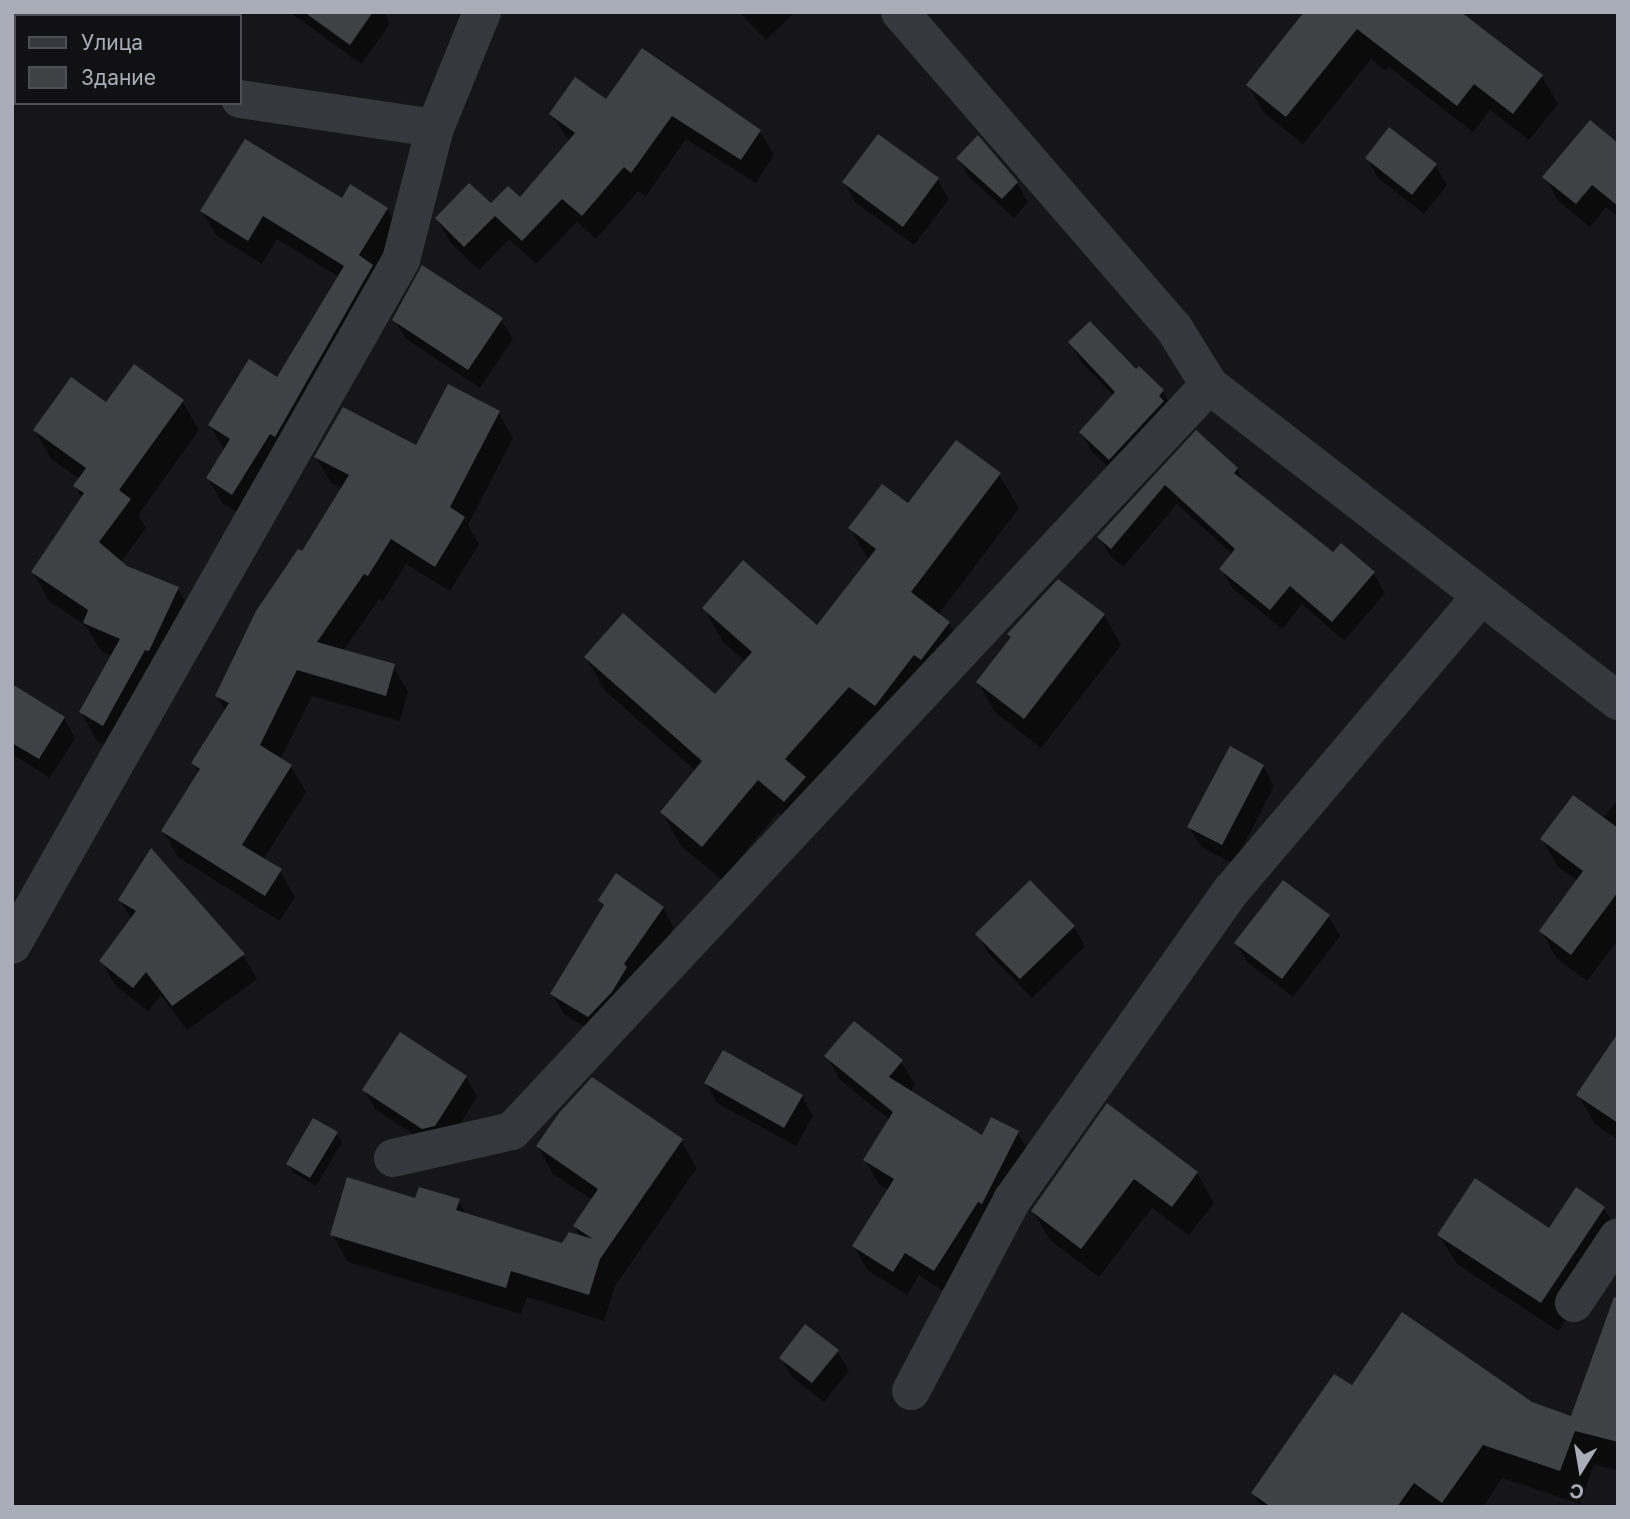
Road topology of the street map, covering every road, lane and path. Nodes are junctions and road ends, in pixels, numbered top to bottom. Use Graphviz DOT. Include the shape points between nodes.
graph roads {
  1 [pos="482,12"];
  2 [pos="900,12"];
  3 [pos="242,99"];
  4 [pos="435,128"];
  5 [pos="1209,385"];
  6 [pos="1480,597"];
  7 [pos="1618,701"];
  8 [pos="12,945"];
  9 [pos="393,1158"];
  10 [pos="1618,1237"];
  11 [pos="1574,1303"];
  12 [pos="911,1391"];
  1 -- 4 [label="street"];
  2 -- 5 [label="street" via="1174,328"];
  3 -- 4 [label="street"];
  4 -- 8 [label="street" via="401,260"];
  5 -- 6 [label="street"];
  5 -- 9 [label="street" via="512,1131"];
  6 -- 7 [label="street"];
  6 -- 12 [label="street" via="1231,891 1012,1200"];
  10 -- 11 [label="street"];
}
